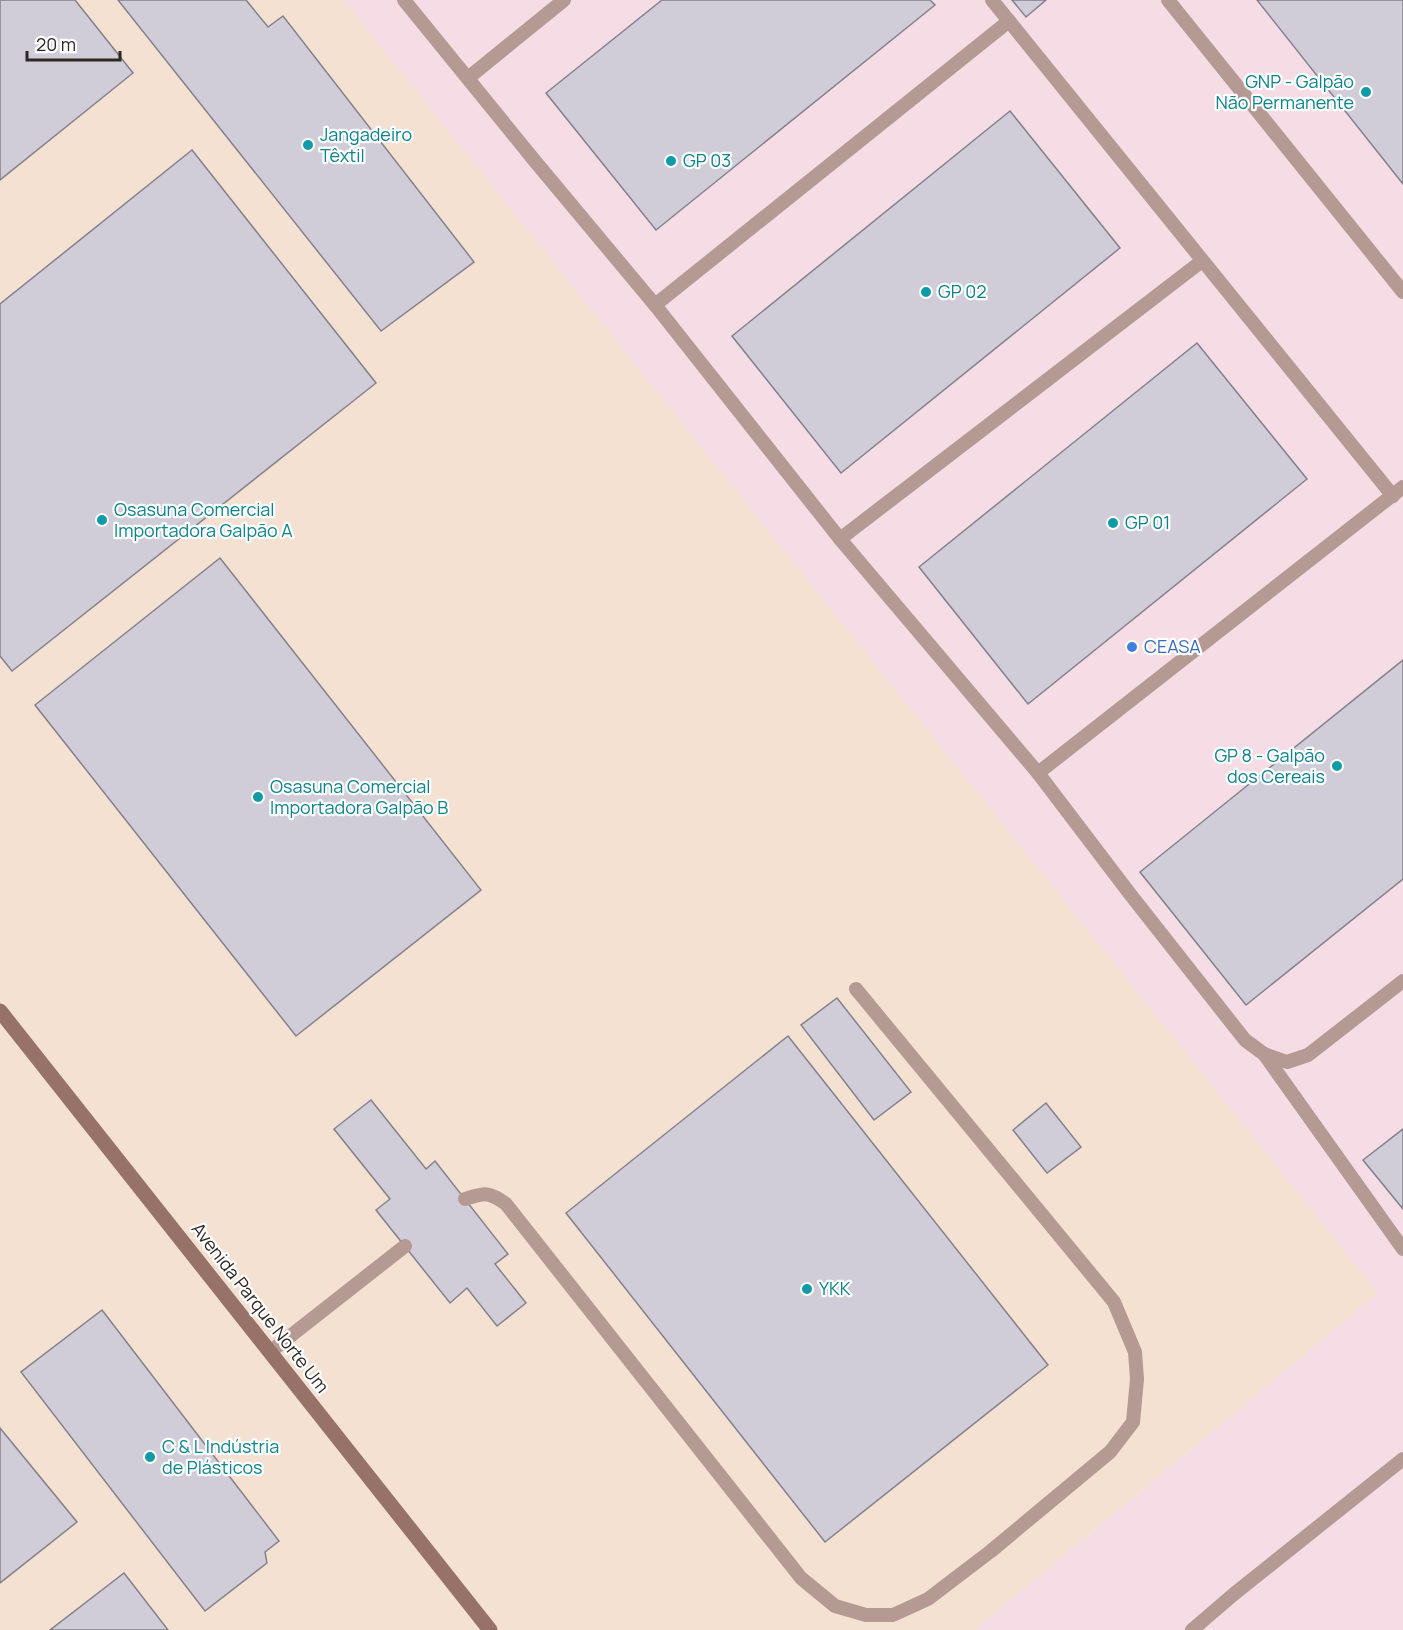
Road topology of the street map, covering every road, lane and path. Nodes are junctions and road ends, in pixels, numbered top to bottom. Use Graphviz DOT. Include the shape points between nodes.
graph roads {
  1 [pos="405,0"];
  2 [pos="564,0"];
  3 [pos="992,0"];
  4 [pos="1168,0"];
  5 [pos="1009,21"];
  6 [pos="468,78"];
  7 [pos="1203,261"];
  8 [pos="1403,292"];
  9 [pos="656,305"];
  10 [pos="1398,491"];
  11 [pos="840,539"];
  12 [pos="1038,773"];
  13 [pos="1403,981"];
  14 [pos="856,989"];
  15 [pos="0,1011"];
  16 [pos="1264,1054"];
  17 [pos="465,1199"];
  18 [pos="405,1246"];
  19 [pos="1403,1249"];
  20 [pos="270,1352"];
  21 [pos="1403,1459"];
  22 [pos="490,1630"];
  23 [pos="1192,1630"];
  1 -- 6 [label="lane"];
  2 -- 6 [label="lane"];
  3 -- 5 [label="lane"];
  4 -- 8 [label="lane"];
  5 -- 7 [label="lane"];
  5 -- 9 [label="lane"];
  6 -- 9 [label="lane"];
  7 -- 10 [label="lane"];
  7 -- 11 [label="lane"];
  9 -- 11 [label="lane"];
  10 -- 12 [label="lane"];
  11 -- 12 [label="lane"];
  12 -- 16 [label="lane" via="1245,1040"];
  13 -- 16 [label="lane" via="1308,1055 1287,1062"];
  14 -- 17 [label="lane" via="1114,1302 1135,1352 1137,1379 1132,1422 1110,1452 928,1599 893,1615 866,1615 835,1606 801,1578 506,1204 485,1193"];
  15 -- 20 [label="street, Avenida Parque Norte Um"];
  16 -- 19 [label="lane"];
  18 -- 20 [label="lane"];
  20 -- 22 [label="street, Avenida Parque Norte Um"];
  21 -- 23 [label="lane"];
}
